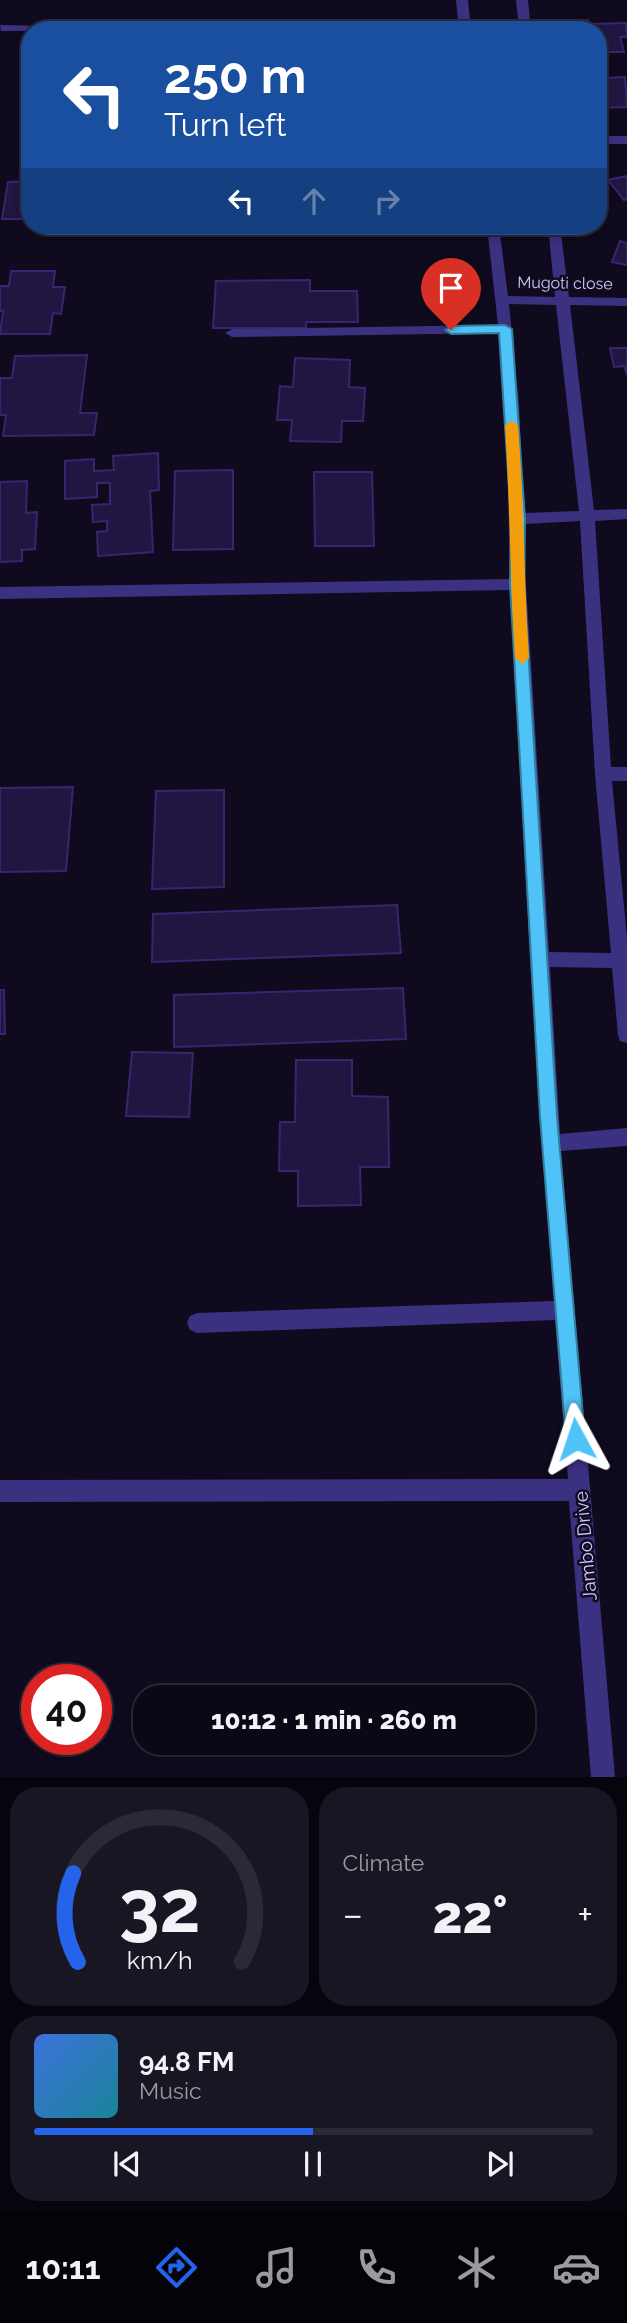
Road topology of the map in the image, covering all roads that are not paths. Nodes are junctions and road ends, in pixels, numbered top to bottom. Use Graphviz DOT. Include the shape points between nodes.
graph roads {
  1 [pos="462,0"];
  2 [pos="522,0"];
  3 [pos="0,16"];
  4 [pos="464,21"];
  5 [pos="524,21"];
  6 [pos="0,29"];
  7 [pos="21,29"];
  8 [pos="607,140"];
  9 [pos="627,140"];
  10 [pos="494,235"];
  11 [pos="555,235"];
  12 [pos="503,300"];
  13 [pos="564,300"];
  14 [pos="627,302"];
  15 [pos="505,329"];
  16 [pos="232,333"];
  17 [pos="587,514"];
  18 [pos="627,514"];
  19 [pos="518,519"];
  20 [pos="517,584"];
  21 [pos="0,593"];
  22 [pos="603,774"];
  23 [pos="627,774"];
  24 [pos="539,959"];
  25 [pos="620,961"];
  26 [pos="627,1035"];
  27 [pos="627,1137"];
  28 [pos="551,1143"];
  29 [pos="565,1310"];
  30 [pos="197,1323"];
  31 [pos="0,1490"];
  32 [pos="580,1490"];
  33 [pos="603,1777"];
  1 -- 4 [label="street"];
  2 -- 5 [label="street"];
  3 -- 6 [label="street"];
  6 -- 7 [label="street"];
  8 -- 9 [label="street"];
  10 -- 12 [label="street, Jambo Drive"];
  11 -- 13 [label="street"];
  12 -- 13 [label="street, Mugoti close"];
  12 -- 15 [label="street, Jambo Drive"];
  13 -- 14 [label="street, Mugoti close"];
  13 -- 17 [label="street"];
  15 -- 16 [label="street"];
  15 -- 19 [label="street, Jambo Drive"];
  17 -- 18 [label="street"];
  17 -- 19 [label="street"];
  17 -- 22 [label="street"];
  19 -- 20 [label="street, Jambo Drive"];
  20 -- 21 [label="street"];
  20 -- 24 [label="street, Jambo Drive"];
  22 -- 23 [label="street"];
  22 -- 25 [label="street"];
  24 -- 25 [label="street"];
  24 -- 28 [label="street, Jambo Drive"];
  25 -- 26 [label="street"];
  27 -- 28 [label="street"];
  28 -- 29 [label="street, Jambo Drive"];
  29 -- 30 [label="street"];
  29 -- 32 [label="street, Jambo Drive"];
  31 -- 32 [label="street"];
  32 -- 33 [label="street, Jambo Drive"];
}
